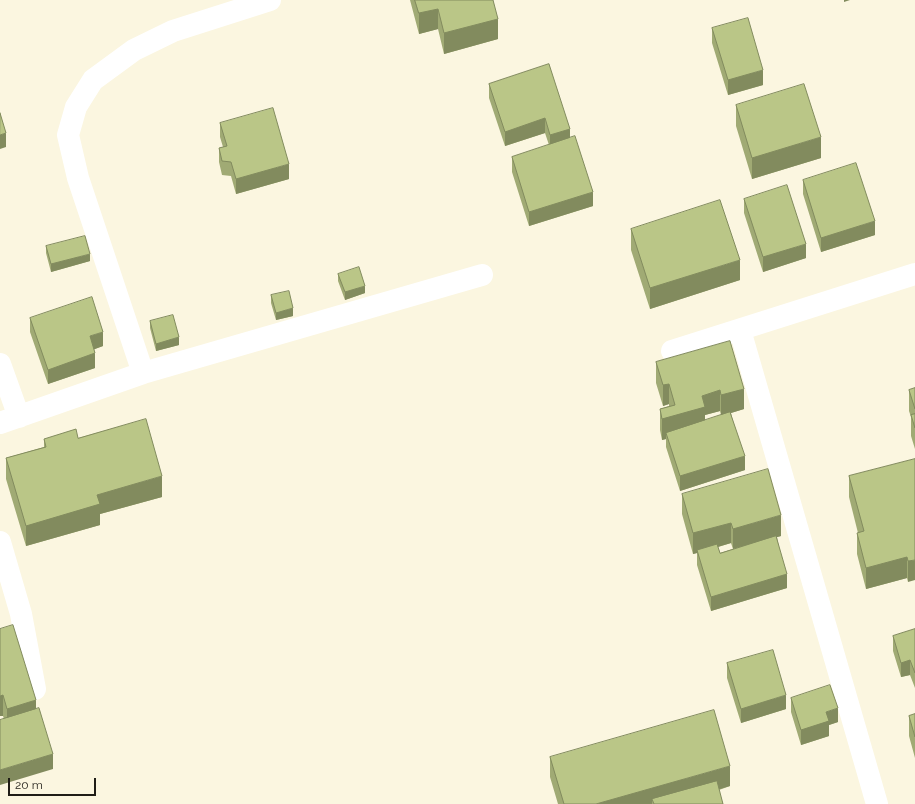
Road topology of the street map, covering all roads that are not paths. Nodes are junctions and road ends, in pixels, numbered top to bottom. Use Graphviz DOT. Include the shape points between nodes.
graph roads {
  1 [pos="270,0"];
  2 [pos="915,274"];
  3 [pos="482,275"];
  4 [pos="740,330"];
  5 [pos="672,351"];
  6 [pos="0,364"];
  7 [pos="143,373"];
  8 [pos="9,420"];
  9 [pos="0,542"];
  10 [pos="35,689"];
  11 [pos="877,804"];
  1 -- 7 [label="street" via="173,31 134,50 93,80 76,107 68,135 78,178"];
  2 -- 4 [label="street"];
  3 -- 7 [label="street"];
  4 -- 5 [label="street"];
  4 -- 11 [label="street"];
  6 -- 8 [label="street"];
  7 -- 8 [label="street"];
  9 -- 10 [label="street" via="21,614"];
}
